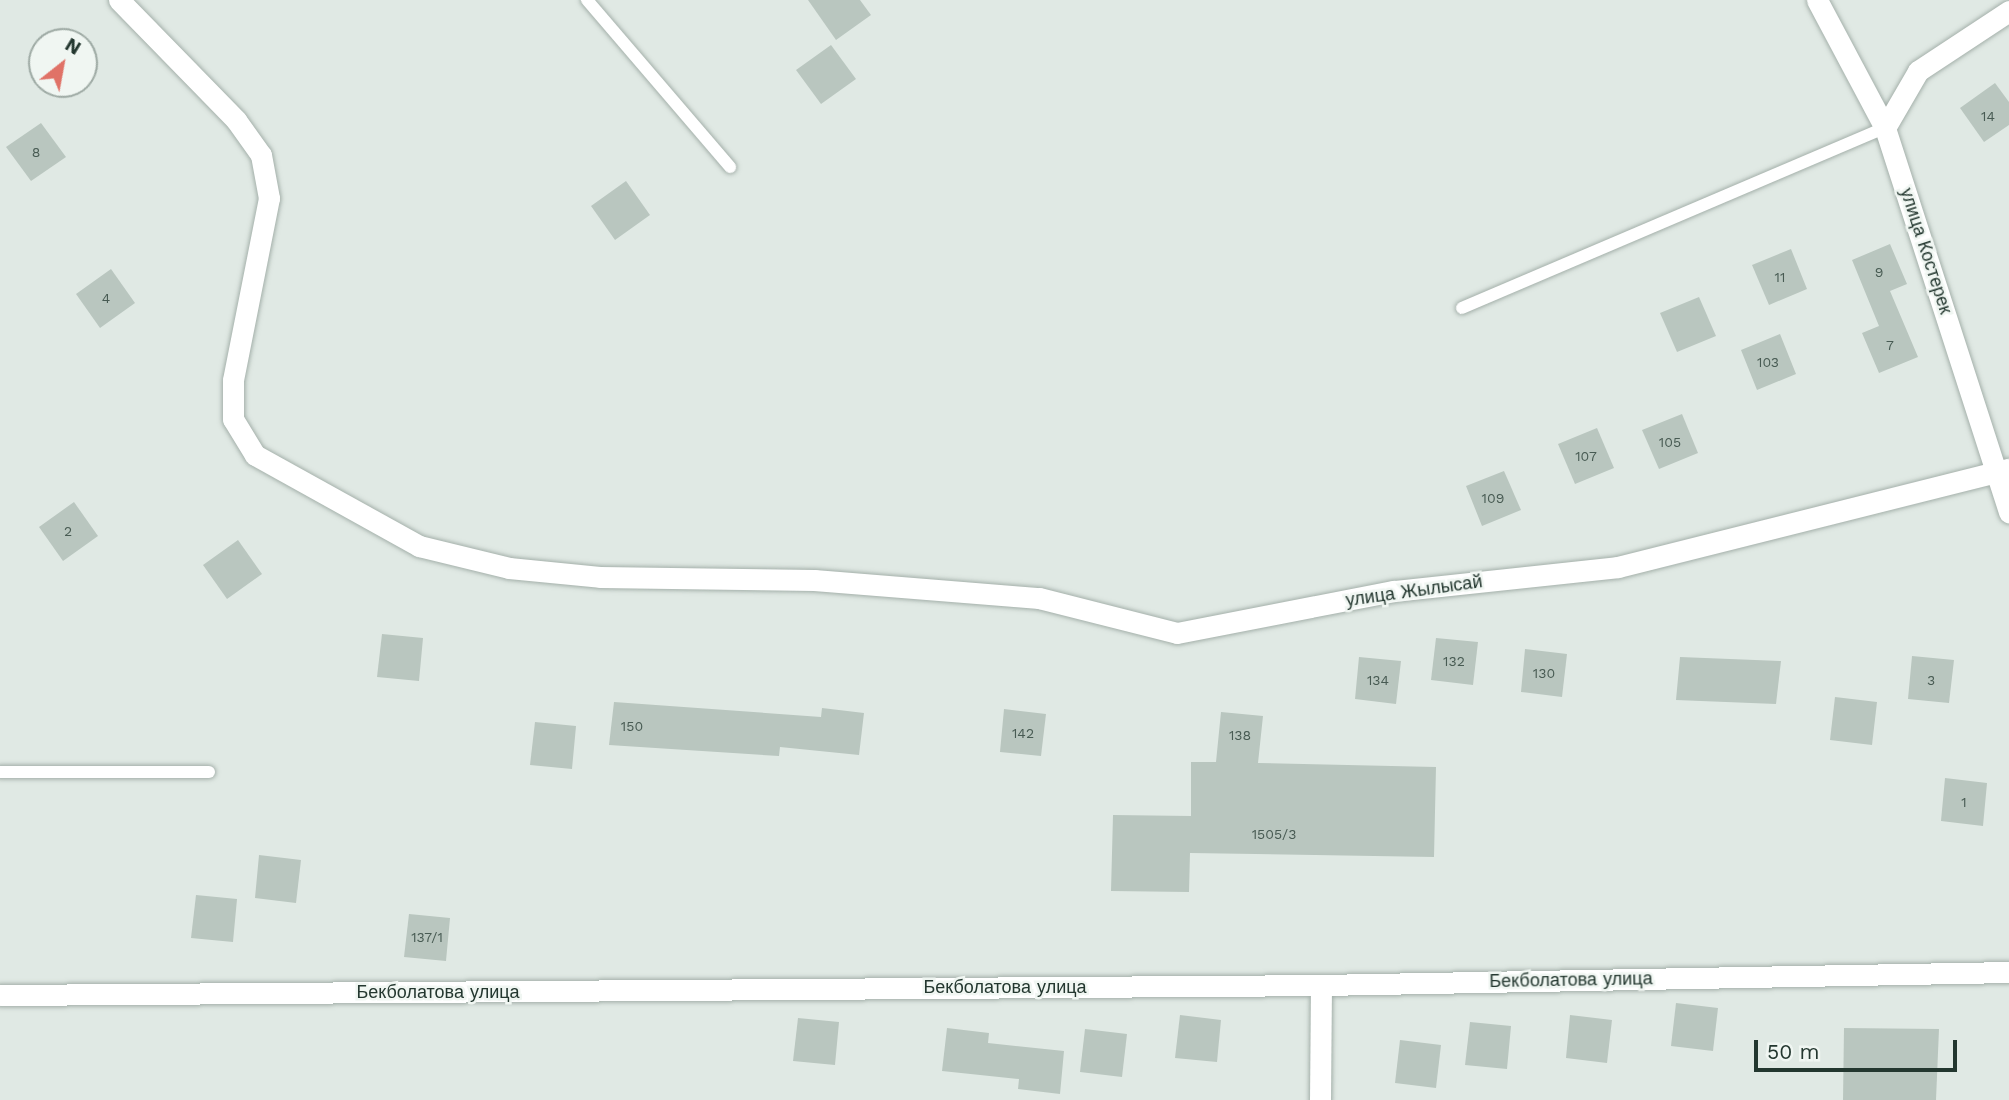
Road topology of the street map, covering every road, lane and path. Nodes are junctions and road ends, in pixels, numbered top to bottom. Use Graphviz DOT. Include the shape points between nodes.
graph roads {
  1 [pos="119,0"];
  2 [pos="587,0"];
  3 [pos="1817,0"];
  4 [pos="2009,10"];
  5 [pos="1885,128"];
  6 [pos="730,167"];
  7 [pos="1462,308"];
  8 [pos="2004,469"];
  9 [pos="2009,512"];
  10 [pos="0,772"];
  11 [pos="209,772"];
  12 [pos="2009,972"];
  13 [pos="1321,985"];
  14 [pos="0,995"];
  15 [pos="1320,1100"];
  1 -- 8 [label="street, улица Жылысай" via="236,120 261,155 269,198 233,380 233,419 255,455 419,546 509,568 600,577 814,580 1039,598 1177,633 1394,591 1618,567"];
  2 -- 6 [label="lane"];
  3 -- 5 [label="street, улица Костерек"];
  4 -- 5 [label="street" via="1918,71"];
  5 -- 7 [label="lane"];
  5 -- 8 [label="street, улица Костерек"];
  8 -- 9 [label="street, улица Костерек"];
  10 -- 11 [label="lane"];
  12 -- 13 [label="street, Бекболатова улица"];
  13 -- 14 [label="street, Бекболатова улица"];
  13 -- 15 [label="street"];
}
